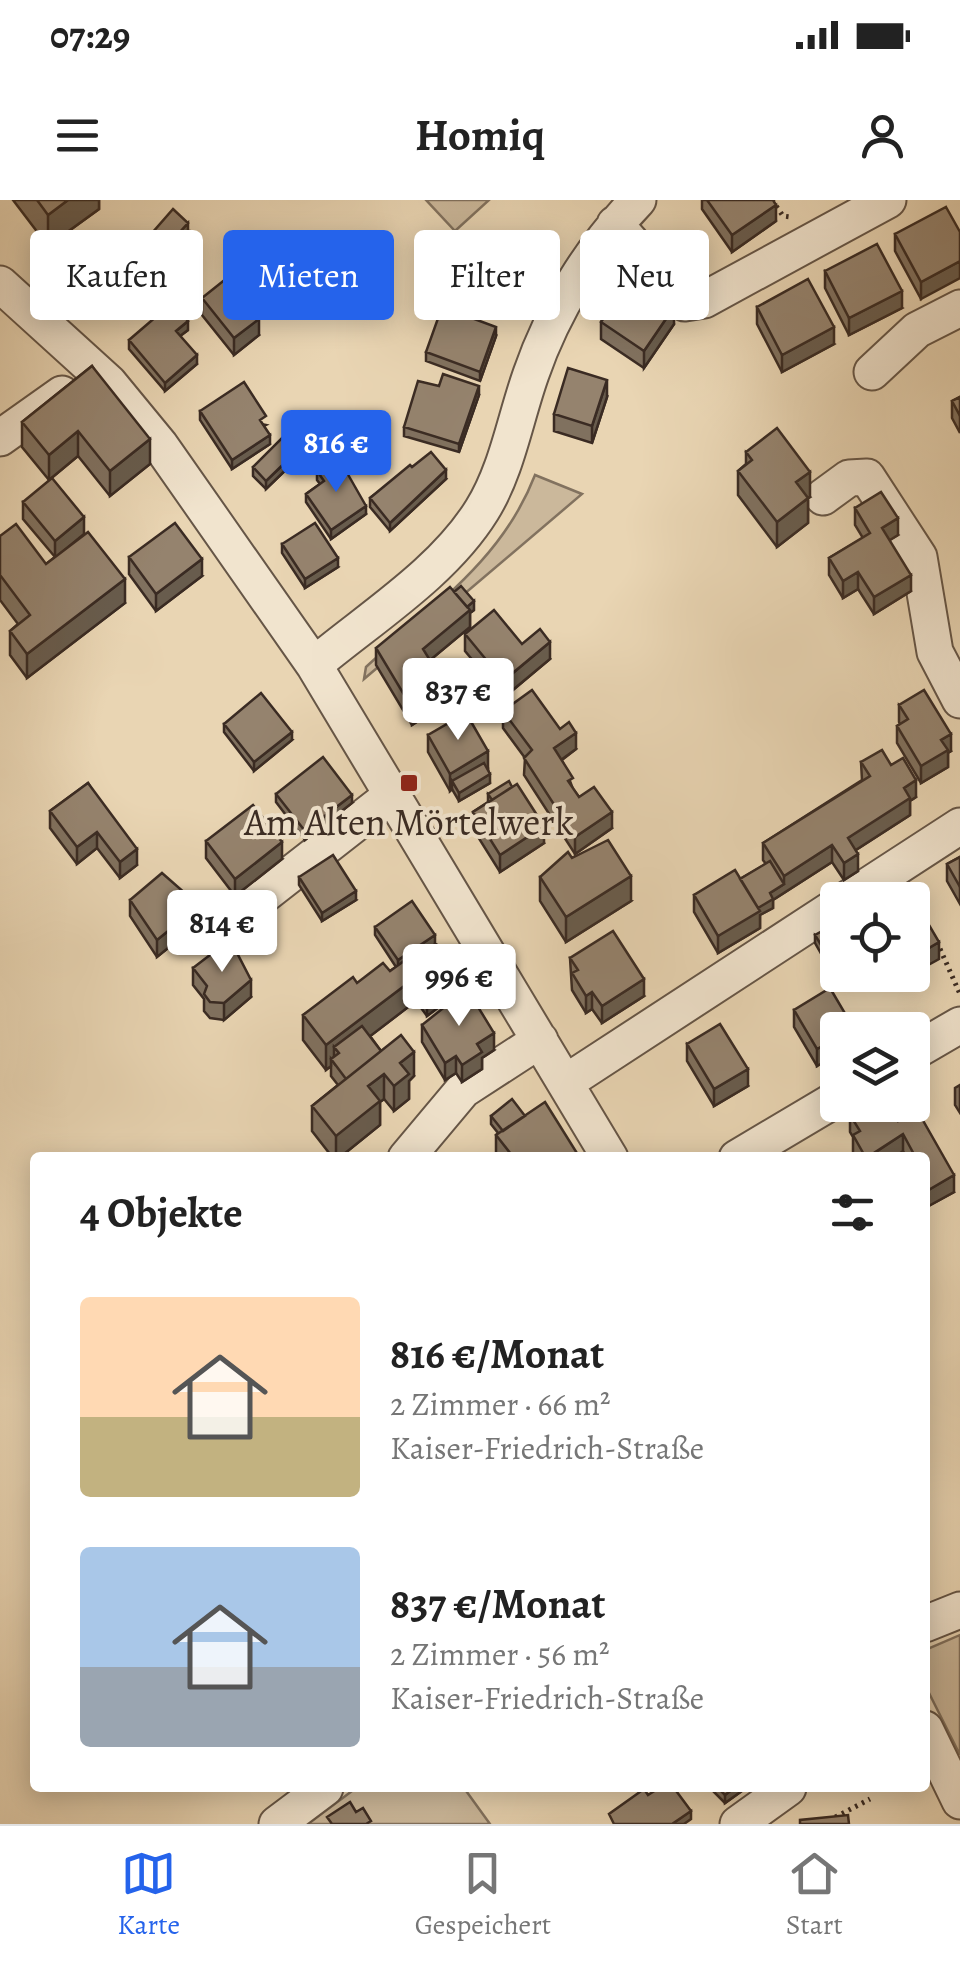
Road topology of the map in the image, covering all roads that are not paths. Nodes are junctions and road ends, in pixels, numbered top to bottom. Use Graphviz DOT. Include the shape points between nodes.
graph roads {
  1 [pos="888,200"];
  2 [pos="627,212"];
  3 [pos="0,284"];
  4 [pos="960,308"];
  5 [pos="95,370"];
  6 [pos="872,372"];
  7 [pos="0,438"];
  8 [pos="823,498"];
  9 [pos="314,665"];
  10 [pos="960,700"];
  11 [pos="392,795"];
  12 [pos="960,826"];
  13 [pos="874,882"];
  14 [pos="820,918"];
  15 [pos="214,934"];
  16 [pos="960,1025"];
  17 [pos="540,1040"];
  18 [pos="930,1042"];
  19 [pos="565,1083"];
  20 [pos="820,1109"];
  21 [pos="411,1152"];
  22 [pos="606,1152"];
  23 [pos="747,1152"];
  24 [pos="960,1610"];
  25 [pos="930,1622"];
  26 [pos="930,1739"];
  27 [pos="320,1792"];
  28 [pos="782,1792"];
  29 [pos="960,1800"];
  30 [pos="276,1824"];
  31 [pos="738,1824"];
  1 -- 2 [label="street" via="704,300 685,303 640,246"];
  2 -- 9 [label="street" via="578,276 549,330 481,511 436,563"];
  3 -- 5 [label="street"];
  4 -- 6 [label="street" via="917,330"];
  5 -- 7 [label="street"];
  5 -- 9 [label="street" via="160,445"];
  8 -- 10 [label="street" via="849,478 867,477 894,515 919,558 935,652"];
  9 -- 11 [label="street"];
  11 -- 15 [label="street"];
  11 -- 17 [label="street"];
  12 -- 13 [label="street"];
  14 -- 19 [label="street"];
  16 -- 18 [label="street"];
  17 -- 19 [label="street"];
  17 -- 21 [label="street" via="463,1090"];
  19 -- 22 [label="street"];
  20 -- 23 [label="street"];
  24 -- 25 [label="street"];
  26 -- 29 [label="street"];
  27 -- 30 [label="street"];
  28 -- 31 [label="street"];
}
